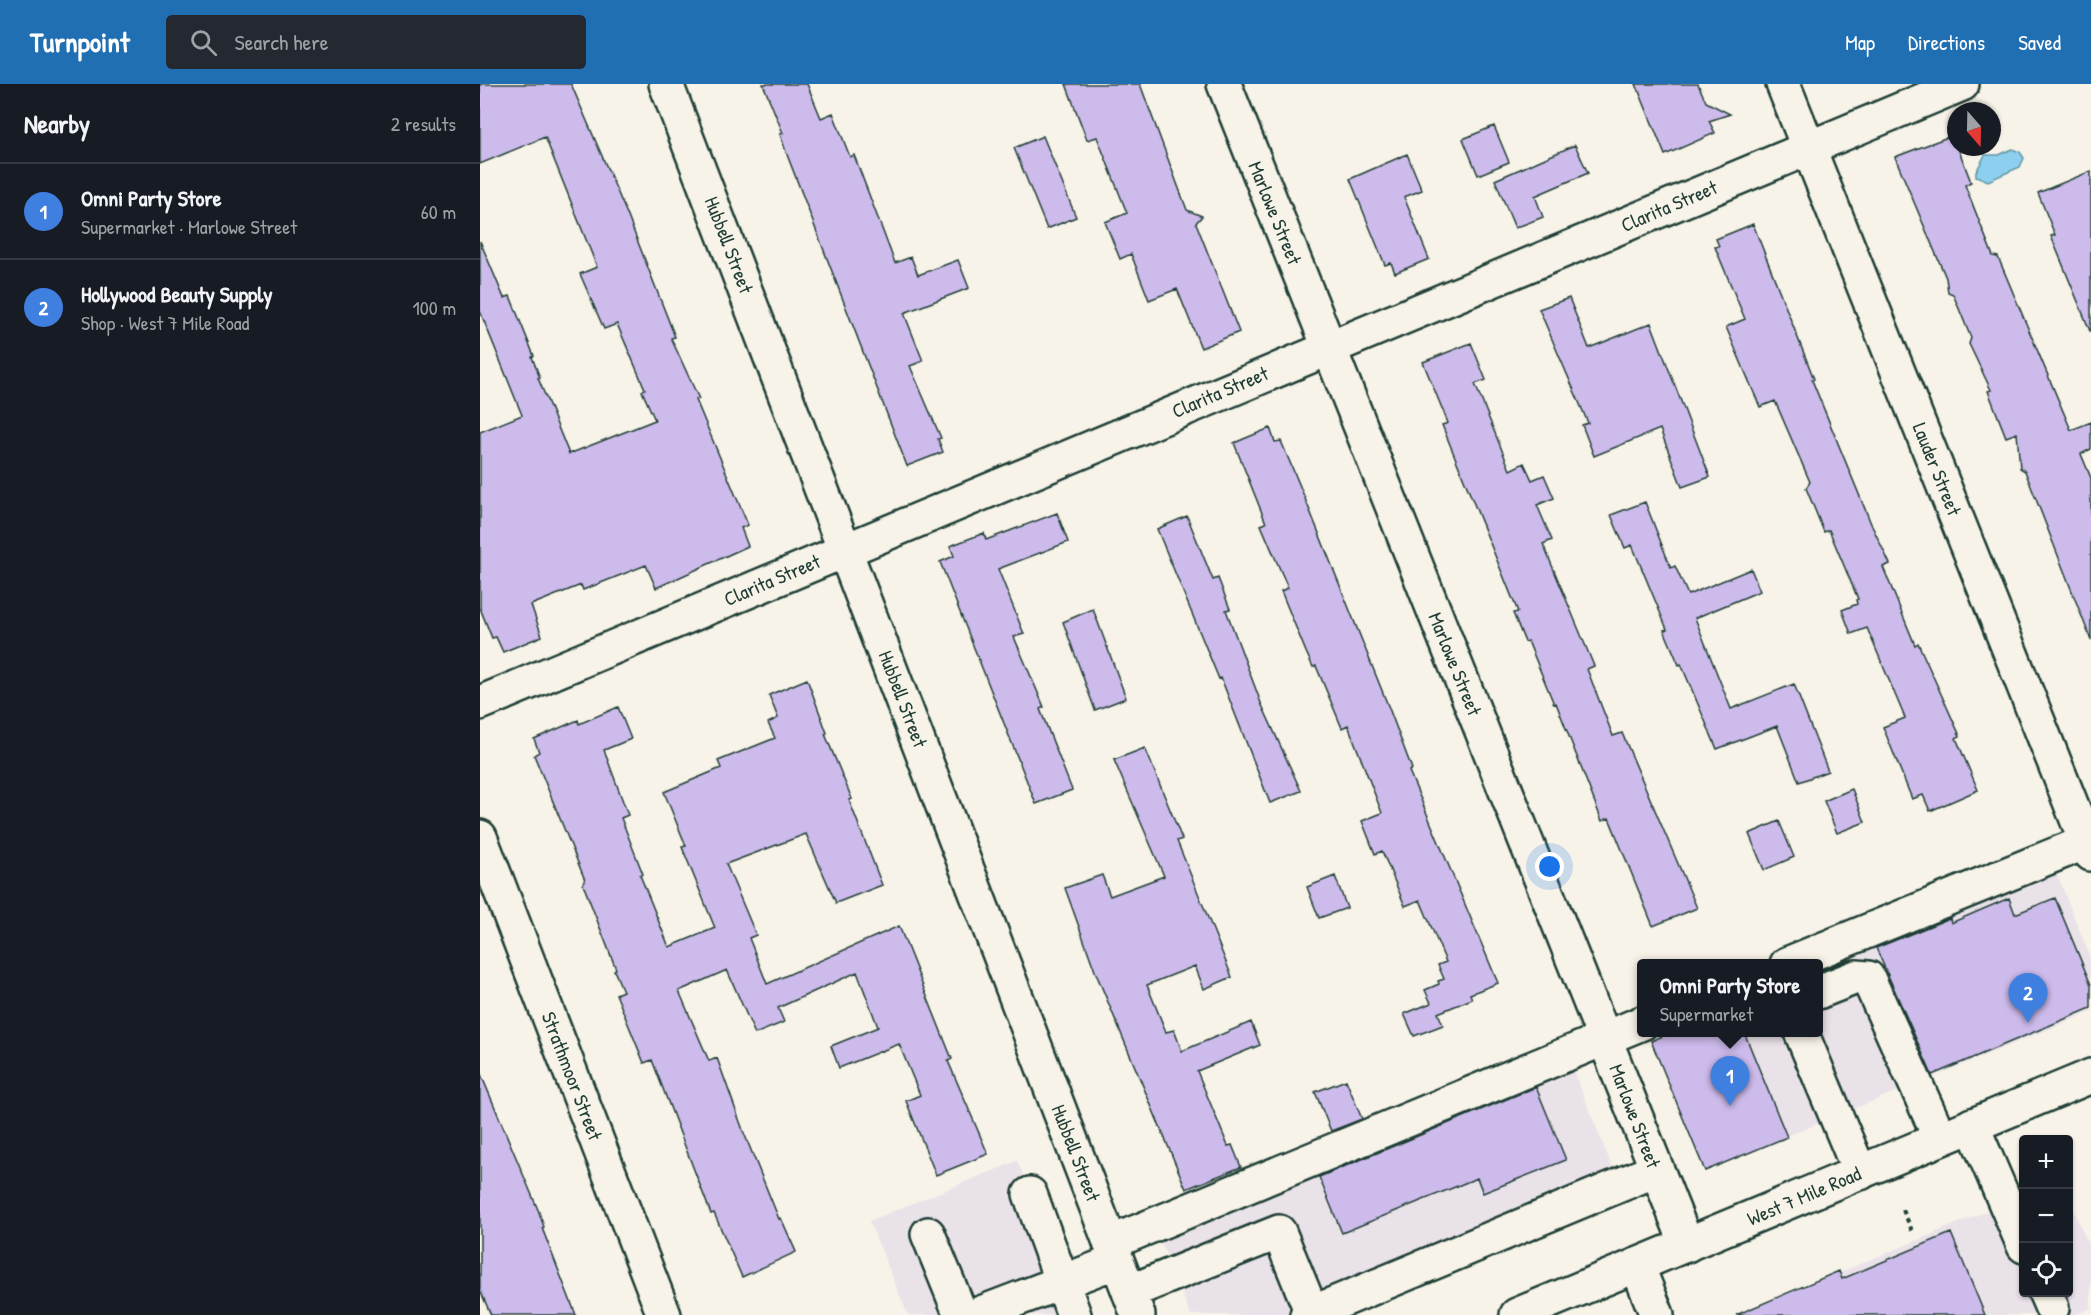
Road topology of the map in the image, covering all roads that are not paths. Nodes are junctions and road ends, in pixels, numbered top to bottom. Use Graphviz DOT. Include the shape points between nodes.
graph roads {
  1 [pos="666,84"];
  2 [pos="1224,84"];
  3 [pos="1783,84"];
  4 [pos="1962,84"];
  5 [pos="1809,148"];
  6 [pos="1329,347"];
  7 [pos="845,548"];
  8 [pos="480,703"];
  9 [pos="480,837"];
  10 [pos="2089,846"];
  11 [pos="1797,959"];
  12 [pos="1823,990"];
  13 [pos="1637,1025"];
  14 [pos="1803,1037"];
  15 [pos="1604,1038"];
  16 [pos="2089,1084"];
  17 [pos="1972,1125"];
  18 [pos="1940,1138"];
  19 [pos="1656,1170"];
  20 [pos="1860,1173"];
  21 [pos="1030,1194"];
  22 [pos="928,1234"];
  23 [pos="2023,1243"];
  24 [pos="1687,1245"];
  25 [pos="1113,1252"];
  26 [pos="1637,1265"];
  27 [pos="1062,1281"];
  28 [pos="1133,1303"];
  29 [pos="963,1314"];
  30 [pos="1310,1314"];
  31 [pos="664,1315"];
  32 [pos="1074,1315"];
  33 [pos="1517,1315"];
  34 [pos="1658,1315"];
  1 -- 7 [label="street, Hubbell Street"];
  2 -- 6 [label="street, Marlowe Street"];
  3 -- 5 [label="street, Lauder Street"];
  4 -- 5 [label="street, Clarita Street"];
  5 -- 6 [label="street, Clarita Street"];
  5 -- 10 [label="street, Lauder Street"];
  6 -- 7 [label="street, Clarita Street"];
  6 -- 15 [label="street, Marlowe Street"];
  7 -- 8 [label="street, Clarita Street"];
  7 -- 25 [label="street, Hubbell Street"];
  9 -- 31 [label="street, Strathmoor Street"];
  10 -- 11 [label="street"];
  12 -- 18 [label="street" via="1856,977 1868,978"];
  13 -- 15 [label="street"];
  14 -- 20 [label="street"];
  15 -- 19 [label="street, Marlowe Street"];
  15 -- 25 [label="street"];
  16 -- 17 [label="street, West 7 Mile Road"];
  17 -- 18 [label="street, West 7 Mile Road"];
  17 -- 23 [label="street"];
  18 -- 20 [label="street, West 7 Mile Road"];
  19 -- 24 [label="street, Marlowe Street"];
  19 -- 30 [label="street"];
  20 -- 24 [label="street, West 7 Mile Road"];
  21 -- 27 [label="street"];
  22 -- 29 [label="street"];
  24 -- 26 [label="street, West 7 Mile Road"];
  25 -- 27 [label="street"];
  25 -- 28 [label="street, Hubbell Street"];
  26 -- 33 [label="street, West 7 Mile Road"];
  26 -- 34 [label="street"];
  27 -- 29 [label="street"];
  27 -- 32 [label="street"];
  28 -- 30 [label="street" via="1279,1232"];
}
